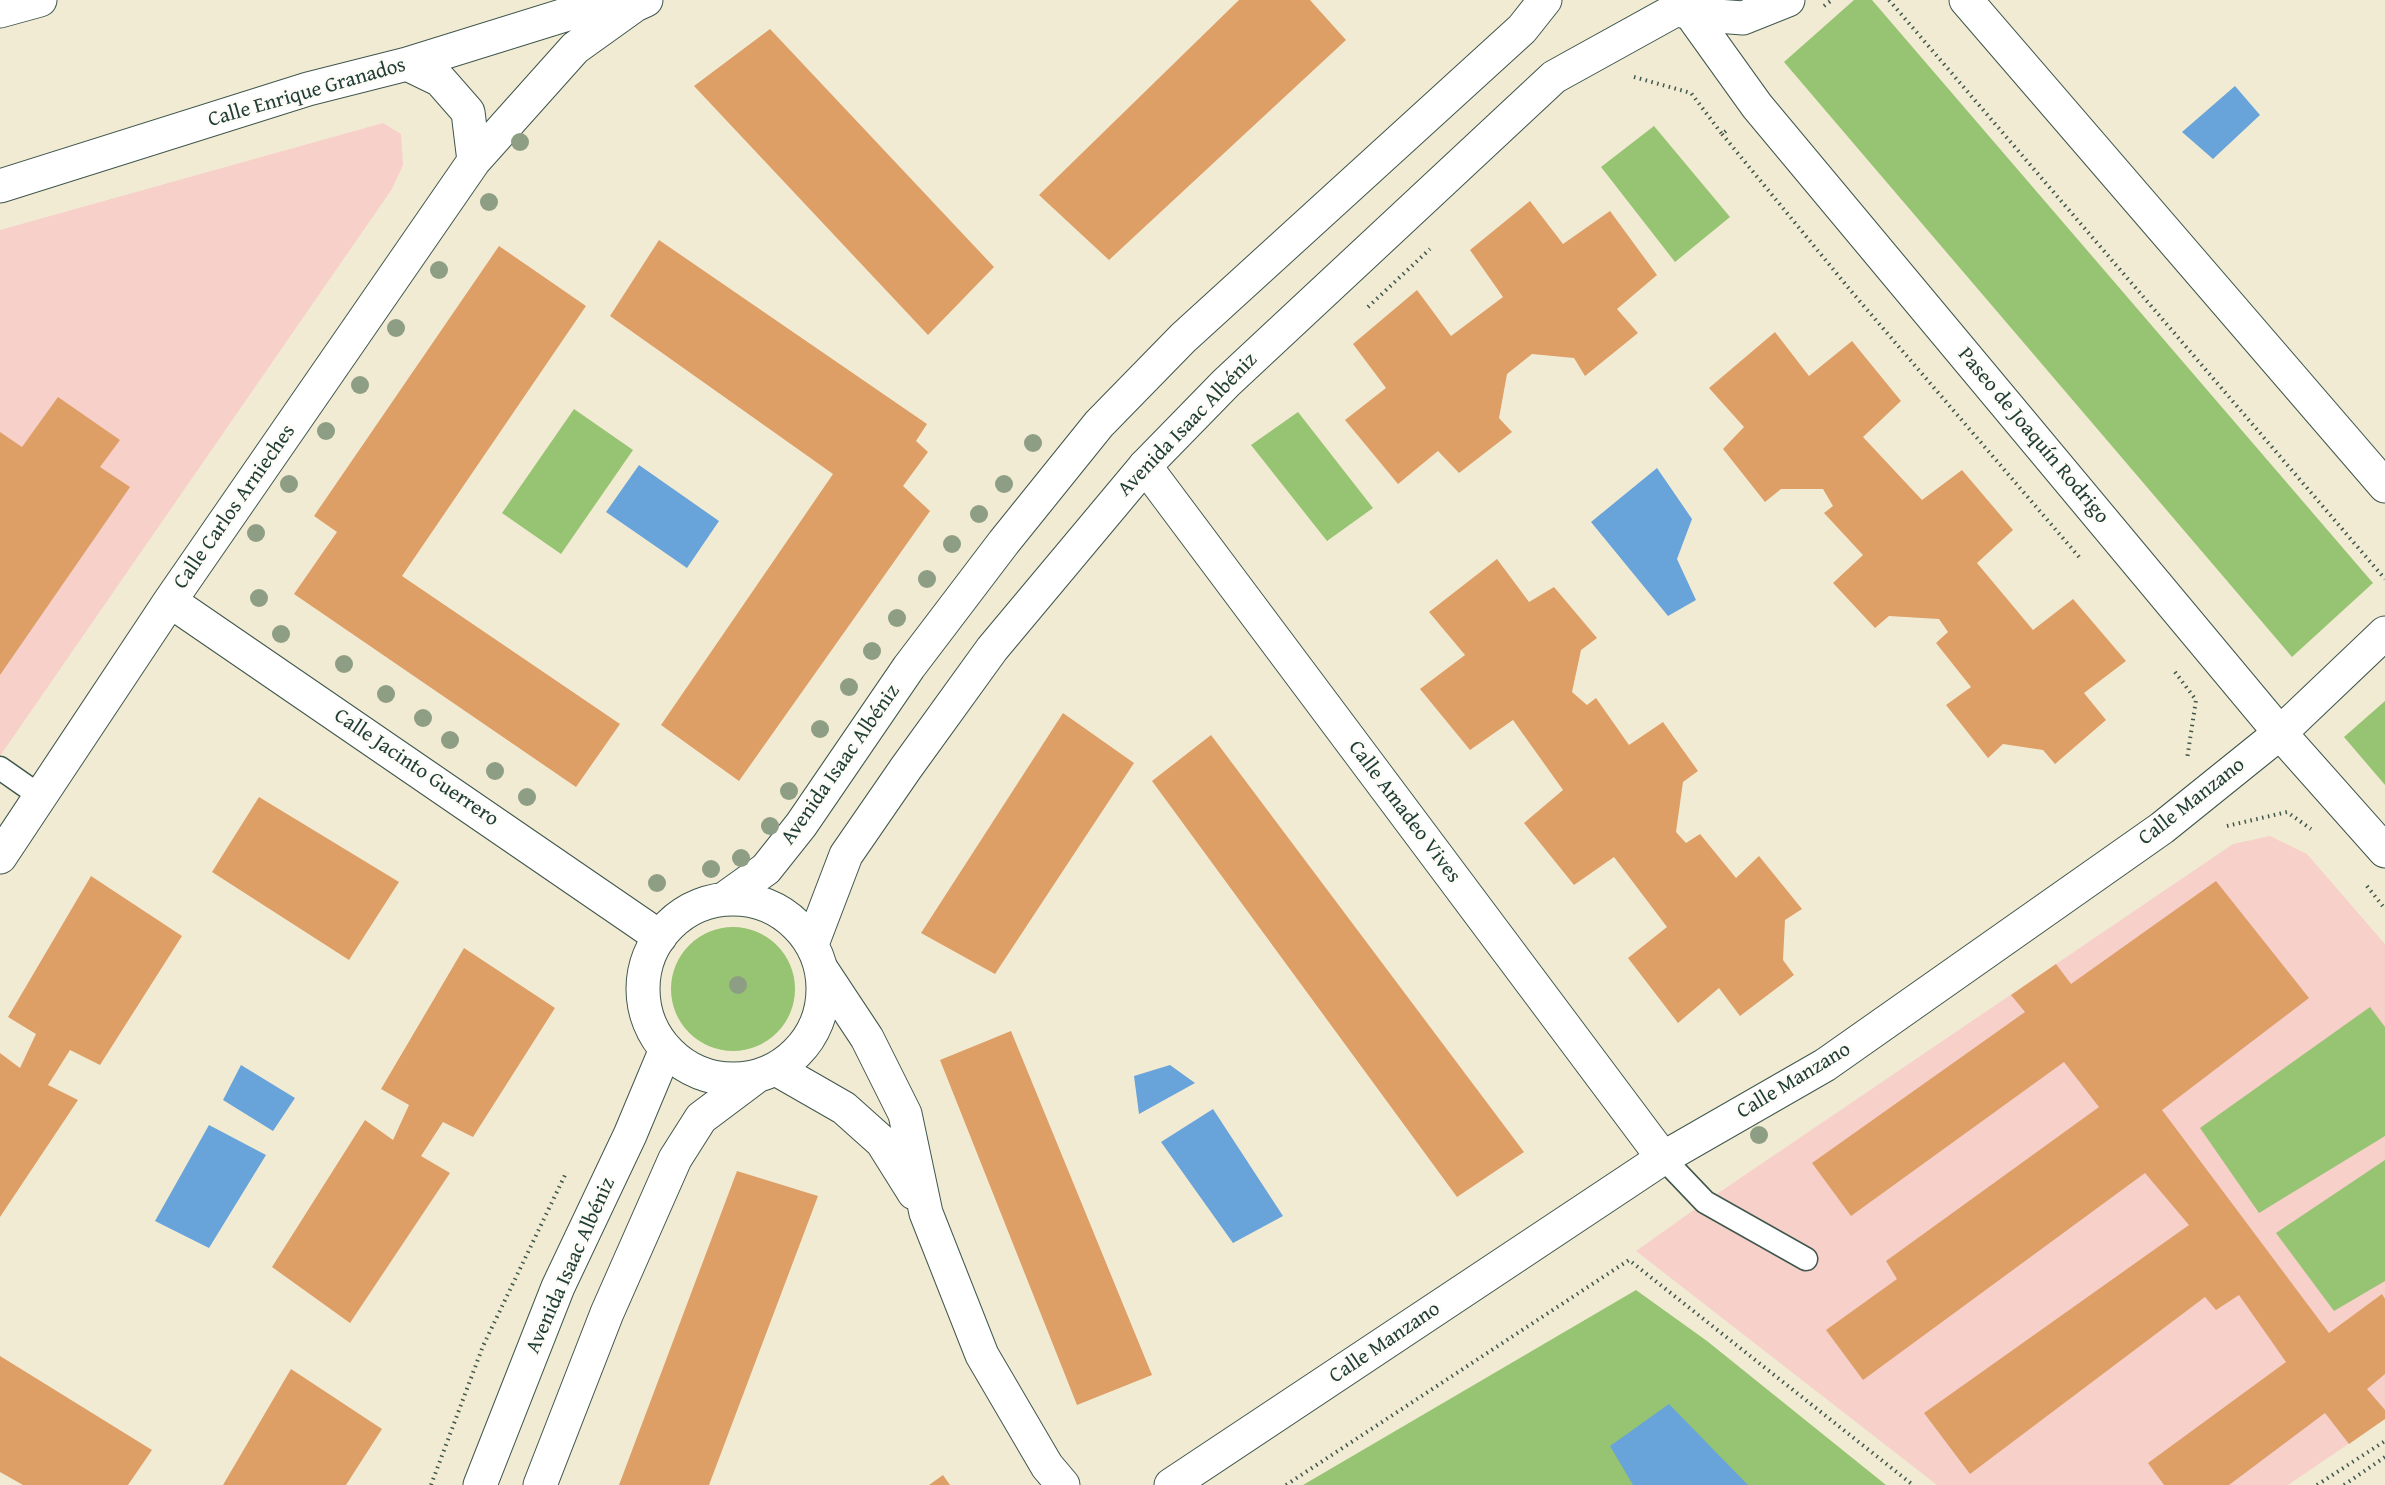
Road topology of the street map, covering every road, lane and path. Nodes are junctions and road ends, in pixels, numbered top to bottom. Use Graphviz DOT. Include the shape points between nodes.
graph roads {
  1 [pos="40,0"];
  2 [pos="614,0"];
  3 [pos="646,0"];
  4 [pos="1545,0"];
  5 [pos="1788,0"];
  6 [pos="1889,0"];
  7 [pos="1966,0"];
  8 [pos="1678,8"];
  9 [pos="0,11"];
  10 [pos="407,64"];
  11 [pos="1624,82"];
  12 [pos="1756,106"];
  13 [pos="1722,134"];
  14 [pos="474,161"];
  15 [pos="0,186"];
  16 [pos="1438,241"];
  17 [pos="1361,313"];
  18 [pos="1145,466"];
  19 [pos="2385,486"];
  20 [pos="2082,559"];
  21 [pos="2385,579"];
  22 [pos="170,601"];
  23 [pos="2385,633"];
  24 [pos="2280,733"];
  25 [pos="0,768"];
  26 [pos="40,796"];
  27 [pos="2385,851"];
  28 [pos="0,857"];
  29 [pos="724,899"];
  30 [pos="660,937"];
  31 [pos="817,957"];
  32 [pos="666,1049"];
  33 [pos="766,1073"];
  34 [pos="1663,1158"];
  35 [pos="568,1170"];
  36 [pos="926,1213"];
  37 [pos="1806,1259"];
  38 [pos="2385,1441"];
  39 [pos="2385,1457"];
  40 [pos="431,1485"];
  41 [pos="480,1485"];
  42 [pos="540,1485"];
  43 [pos="1063,1485"];
  44 [pos="1171,1485"];
  45 [pos="1286,1485"];
  46 [pos="1913,1485"];
  47 [pos="2318,1485"];
  48 [pos="2344,1485"];
  1 -- 9 [label="street"];
  2 -- 10 [label="street, Calle Enrique Granados"];
  3 -- 14 [label="street, Calle Carlos Arnieches" via="575,48"];
  4 -- 29 [label="street, Avenida Isaac Albéniz" via="1522,29 1183,338 1099,424 909,667 766,869"];
  5 -- 8 [label="street" via="1743,18"];
  6 -- 21 [label="path"];
  7 -- 19 [label="street"];
  8 -- 12 [label="street, Paseo de Joaquín Rodrigo"];
  8 -- 18 [label="street, Avenida Isaac Albéniz" via="1554,77 1226,383"];
  10 -- 14 [label="street" via="440,80 468,112"];
  10 -- 15 [label="street, Calle Enrique Granados" via="308,89"];
  11 -- 13 [label="path" via="1635,77 1691,93"];
  12 -- 13 [label="path"];
  12 -- 24 [label="street, Paseo de Joaquín Rodrigo"];
  13 -- 20 [label="path" via="1851,291"];
  14 -- 22 [label="street, Calle Carlos Arnieches"];
  16 -- 17 [label="path"];
  18 -- 31 [label="street, Avenida Isaac Albéniz" via="992,650 846,855"];
  18 -- 34 [label="street, Calle Amadeo Vives"];
  22 -- 26 [label="street, Calle Carlos Arnieches"];
  22 -- 30 [label="street, Calle Jacinto Guerrero"];
  23 -- 24 [label="street, Calle Manzano"];
  24 -- 27 [label="street, Paseo de Joaquín Rodrigo"];
  24 -- 34 [label="street, Calle Manzano" via="2162,828 1825,1065"];
  25 -- 26 [label="lane"];
  26 -- 28 [label="street, Calle Carlos Arnieches"];
  29 -- 30 [label="street" via="677,918"];
  29 -- 31 [label="street" via="750,900 775,909 796,924"];
  30 -- 32 [label="street" via="646,964 643,994 650,1023"];
  31 -- 33 [label="street" via="823,999 815,1027 799,1051"];
  31 -- 36 [label="street" via="867,1038 905,1113"];
  32 -- 33 [label="street" via="685,1065 707,1075 732,1079"];
  32 -- 41 [label="street, Avenida Isaac Albéniz" via="558,1287"];
  33 -- 36 [label="street" via="844,1108 882,1142"];
  33 -- 42 [label="street" via="701,1118 675,1159 607,1313"];
  34 -- 37 [label="lane" via="1705,1202"];
  34 -- 44 [label="street, Calle Manzano"];
  35 -- 40 [label="path" via="483,1346"];
  36 -- 43 [label="street" via="982,1355 1047,1466"];
  38 -- 47 [label="path"];
  39 -- 48 [label="path"];
  45 -- 46 [label="path" via="1629,1260"];
}
